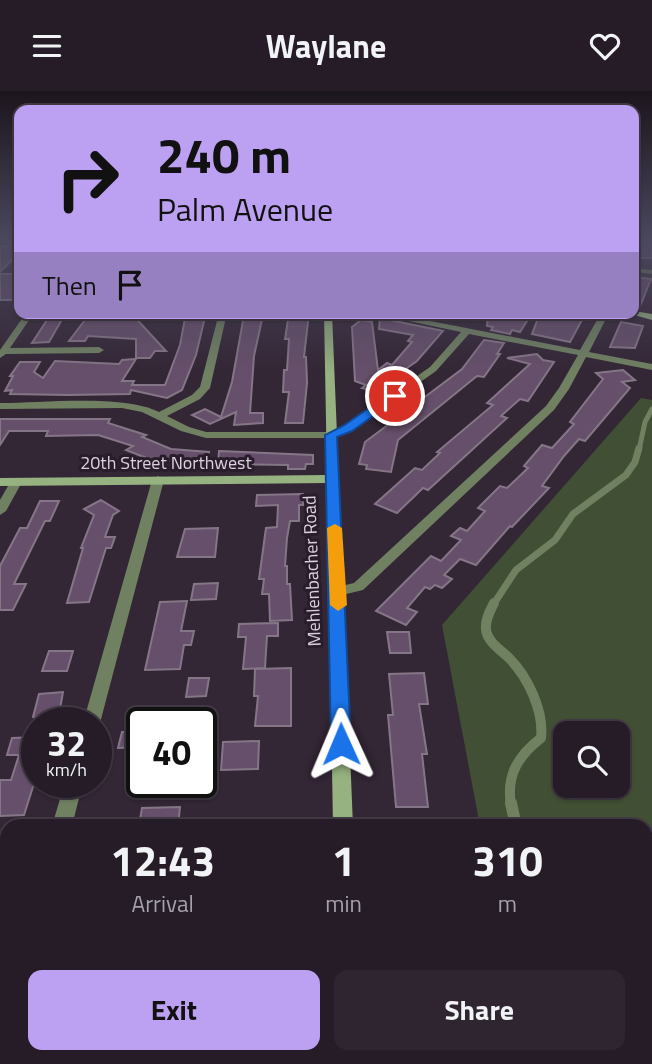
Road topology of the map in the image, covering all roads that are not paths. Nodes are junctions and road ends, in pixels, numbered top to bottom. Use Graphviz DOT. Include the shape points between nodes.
graph roads {
  1 [pos="26,319"];
  2 [pos="222,319"];
  3 [pos="328,319"];
  4 [pos="406,319"];
  5 [pos="602,319"];
  6 [pos="467,331"];
  7 [pos="99,350"];
  8 [pos="2,354"];
  9 [pos="584,354"];
  10 [pos="652,367"];
  11 [pos="0,406"];
  12 [pos="652,409"];
  13 [pos="159,415"];
  14 [pos="331,435"];
  15 [pos="332,479"];
  16 [pos="158,480"];
  17 [pos="0,482"];
  18 [pos="16,482"];
  19 [pos="0,512"];
  20 [pos="338,591"];
  21 [pos="95,707"];
  22 [pos="70,798"];
  23 [pos="64,819"];
  24 [pos="343,819"];
  25 [pos="515,819"];
  1 -- 8 [label="street"];
  2 -- 13 [label="street" via="205,388"];
  3 -- 14 [label="street, Mehlenbacher Road"];
  4 -- 6 [label="street"];
  5 -- 9 [label="street"];
  6 -- 9 [label="street"];
  6 -- 14 [label="street" via="433,369 348,429"];
  7 -- 8 [label="street"];
  9 -- 10 [label="street"];
  9 -- 20 [label="street" via="550,408 358,587"];
  11 -- 13 [label="street" via="122,405"];
  12 -- 25 [label="lane" via="633,467 573,513 555,540 514,571 487,616 488,634 515,663 544,725 541,738 523,754 508,787"];
  13 -- 14 [label="street" via="206,435"];
  14 -- 15 [label="street, Mehlenbacher Road"];
  15 -- 16 [label="street, 20th Street Northwest"];
  15 -- 20 [label="street, Mehlenbacher Road"];
  16 -- 18 [label="street, 20th Street Northwest"];
  16 -- 21 [label="street"];
  17 -- 18 [label="street, 20th Street Northwest"];
  18 -- 19 [label="street"];
  20 -- 24 [label="street, Mehlenbacher Road"];
  22 -- 23 [label="street"];
}
